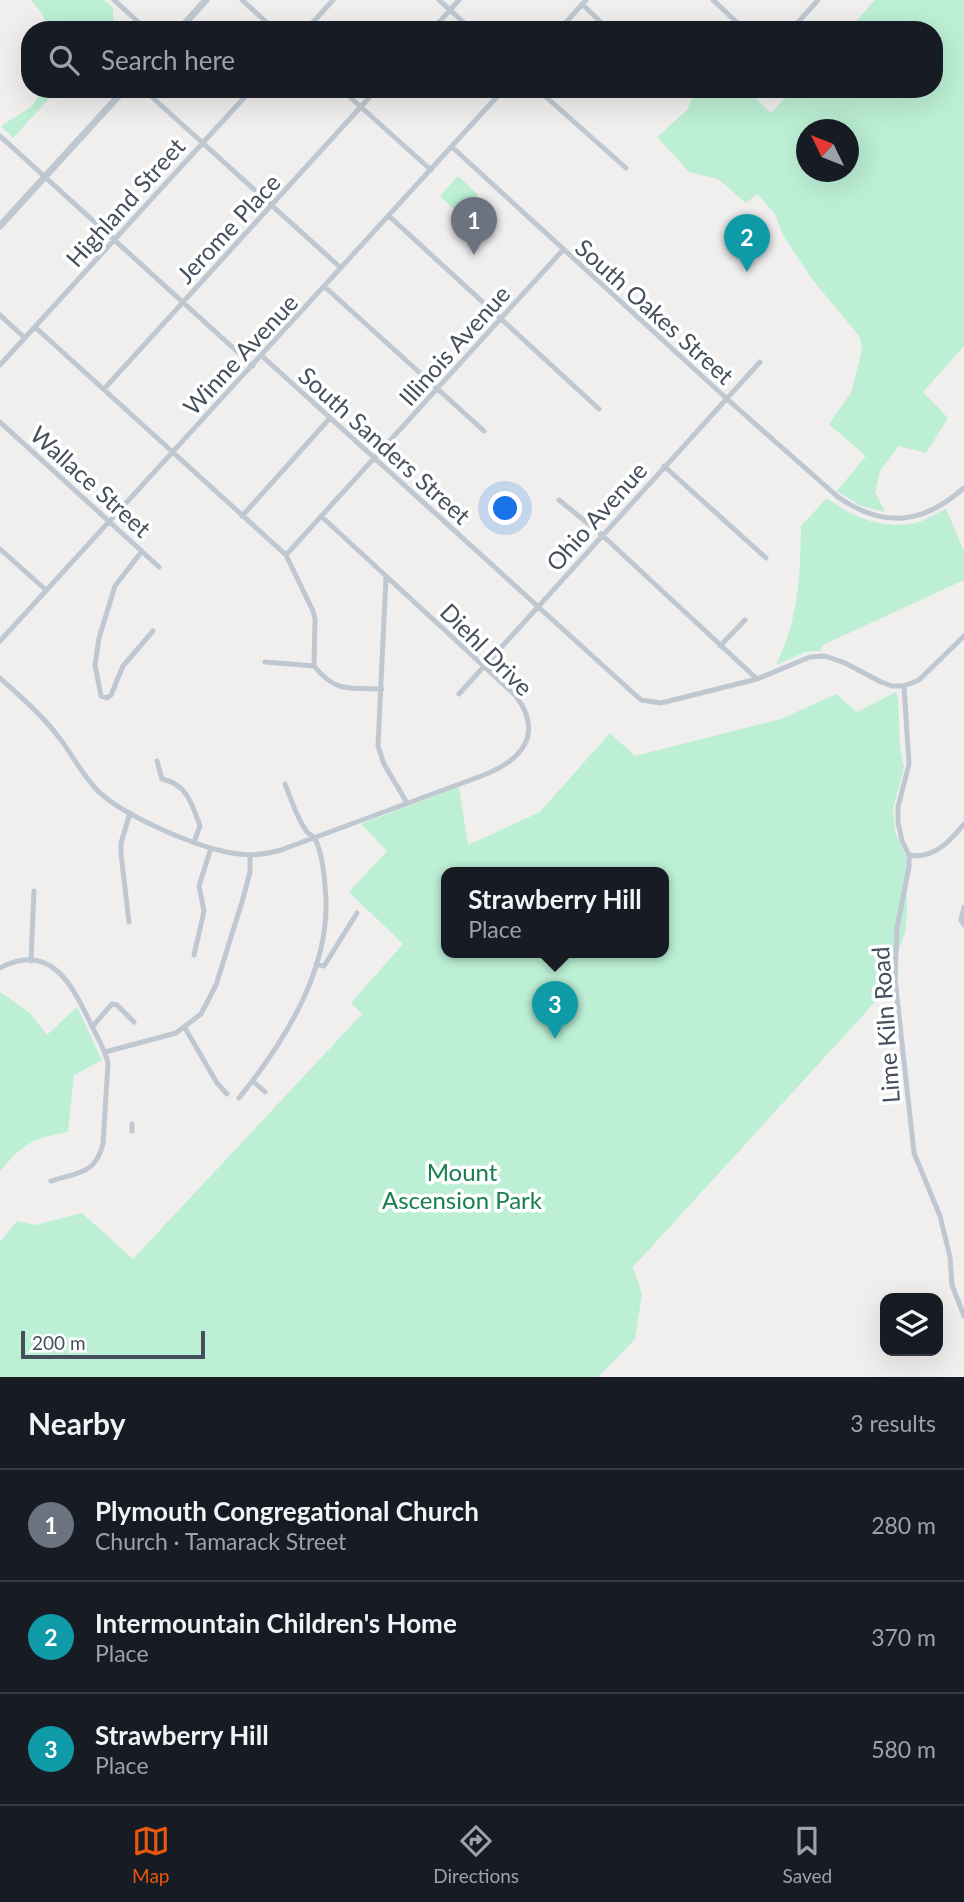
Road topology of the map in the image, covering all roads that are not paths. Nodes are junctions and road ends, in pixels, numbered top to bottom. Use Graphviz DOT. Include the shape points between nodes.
graph roads {
  1 [pos="114,0"];
  2 [pos="206,0"];
  3 [pos="242,0"];
  4 [pos="333,0"];
  5 [pos="439,0"];
  6 [pos="459,0"];
  7 [pos="713,0"];
  8 [pos="818,0"];
  9 [pos="584,2"];
  10 [pos="450,10"];
  11 [pos="137,21"];
  12 [pos="187,21"];
  13 [pos="265,21"];
  14 [pos="314,21"];
  15 [pos="440,21"];
  16 [pos="462,21"];
  17 [pos="567,21"];
  18 [pos="602,21"];
  19 [pos="735,21"];
  20 [pos="799,21"];
  21 [pos="117,98"];
  22 [pos="154,98"];
  23 [pos="243,98"];
  24 [pos="351,98"];
  25 [pos="369,98"];
  26 [pos="496,98"];
  27 [pos="547,98"];
  28 [pos="361,107"];
  29 [pos="0,136"];
  30 [pos="203,143"];
  31 [pos="452,147"];
  32 [pos="626,168"];
  33 [pos="431,170"];
  34 [pos="45,177"];
  35 [pos="272,206"];
  36 [pos="389,216"];
  37 [pos="0,226"];
  38 [pos="113,240"];
  39 [pos="563,250"];
  40 [pos="341,268"];
  41 [pos="325,287"];
  42 [pos="183,303"];
  43 [pos="0,316"];
  44 [pos="500,320"];
  45 [pos="35,327"];
  46 [pos="24,338"];
  47 [pos="262,356"];
  48 [pos="760,362"];
  49 [pos="0,365"];
  50 [pos="253,366"];
  51 [pos="104,389"];
  52 [pos="437,389"];
  53 [pos="726,398"];
  54 [pos="599,409"];
  55 [pos="330,418"];
  56 [pos="0,422"];
  57 [pos="484,431"];
  58 [pos="172,453"];
  59 [pos="374,458"];
  60 [pos="664,466"];
  61 [pos="964,488"];
  62 [pos="559,500"];
  63 [pos="242,516"];
  64 [pos="321,516"];
  65 [pos="109,521"];
  66 [pos="602,536"];
  67 [pos="0,548"];
  68 [pos="142,551"];
  69 [pos="286,555"];
  70 [pos="766,558"];
  71 [pos="159,567"];
  72 [pos="386,577"];
  73 [pos="46,590"];
  74 [pos="537,607"];
  75 [pos="745,620"];
  76 [pos="153,631"];
  77 [pos="964,636"];
  78 [pos="0,641"];
  79 [pos="720,646"];
  80 [pos="265,662"];
  81 [pos="314,666"];
  82 [pos="484,666"];
  83 [pos="0,678"];
  84 [pos="757,679"];
  85 [pos="904,685"];
  86 [pos="382,689"];
  87 [pos="459,694"];
  88 [pos="157,761"];
  89 [pos="285,784"];
  90 [pos="407,803"];
  91 [pos="130,813"];
  92 [pos="963,826"];
  93 [pos="315,838"];
  94 [pos="194,842"];
  95 [pos="211,848"];
  96 [pos="250,855"];
  97 [pos="909,855"];
  98 [pos="34,891"];
  99 [pos="964,907"];
  100 [pos="357,913"];
  101 [pos="129,922"];
  102 [pos="964,925"];
  103 [pos="194,955"];
  104 [pos="31,961"];
  105 [pos="316,964"];
  106 [pos="0,968"];
  107 [pos="134,1022"];
  108 [pos="92,1027"];
  109 [pos="185,1028"];
  110 [pos="105,1052"];
  111 [pos="253,1080"];
  112 [pos="265,1092"];
  113 [pos="227,1094"];
  114 [pos="239,1098"];
  115 [pos="51,1181"];
  116 [pos="964,1316"];
  1 -- 11 [label="street"];
  2 -- 12 [label="street"];
  3 -- 13 [label="street"];
  4 -- 14 [label="street"];
  5 -- 10 [label="street"];
  6 -- 10 [label="street"];
  7 -- 19 [label="street"];
  8 -- 20 [label="street"];
  9 -- 17 [label="street"];
  9 -- 18 [label="street"];
  10 -- 15 [label="street"];
  10 -- 16 [label="street"];
  21 -- 34 [label="street"];
  22 -- 30 [label="street"];
  23 -- 30 [label="street, Highland Street"];
  24 -- 28 [label="street"];
  25 -- 28 [label="street, Jerome Place"];
  26 -- 31 [label="street, Winne Avenue"];
  27 -- 32 [label="street"];
  28 -- 33 [label="street"];
  28 -- 35 [label="street, Jerome Place"];
  29 -- 34 [label="street"];
  30 -- 35 [label="street"];
  30 -- 38 [label="street, Highland Street"];
  31 -- 33 [label="street, Winne Avenue"];
  31 -- 39 [label="street, South Oakes Street"];
  33 -- 36 [label="street, Winne Avenue"];
  34 -- 37 [label="street"];
  34 -- 38 [label="street"];
  35 -- 40 [label="street"];
  35 -- 42 [label="street, Jerome Place"];
  36 -- 40 [label="street, Winne Avenue"];
  36 -- 44 [label="street"];
  38 -- 42 [label="street"];
  38 -- 45 [label="street, Highland Street"];
  39 -- 44 [label="street, Illinois Avenue"];
  39 -- 53 [label="street, South Oakes Street"];
  40 -- 41 [label="street, Winne Avenue"];
  41 -- 47 [label="street, Winne Avenue"];
  41 -- 52 [label="street"];
  42 -- 50 [label="street"];
  42 -- 51 [label="street, Jerome Place"];
  43 -- 46 [label="street"];
  44 -- 52 [label="street, Illinois Avenue"];
  44 -- 54 [label="street"];
  45 -- 46 [label="street, Highland Street"];
  45 -- 51 [label="street"];
  46 -- 49 [label="street, Highland Street"];
  47 -- 50 [label="street, Winne Avenue"];
  47 -- 55 [label="street, South Sanders Street"];
  48 -- 53 [label="street, Ohio Avenue"];
  50 -- 58 [label="street, Winne Avenue"];
  51 -- 58 [label="street"];
  52 -- 57 [label="street"];
  52 -- 59 [label="street, Illinois Avenue"];
  53 -- 60 [label="street, Ohio Avenue"];
  53 -- 61 [label="street, South Oakes Street" via="854,509 884,518 905,518 947,503"];
  55 -- 59 [label="street, South Sanders Street"];
  55 -- 63 [label="street"];
  56 -- 65 [label="street, Wallace Street"];
  58 -- 63 [label="street"];
  58 -- 65 [label="street, Winne Avenue"];
  59 -- 64 [label="street, Illinois Avenue"];
  59 -- 74 [label="street, South Sanders Street"];
  60 -- 66 [label="street, Ohio Avenue"];
  60 -- 70 [label="street"];
  62 -- 66 [label="street"];
  63 -- 69 [label="street"];
  64 -- 69 [label="street, Illinois Avenue"];
  64 -- 72 [label="street, Diehl Drive"];
  65 -- 68 [label="street, Wallace Street"];
  65 -- 73 [label="street, Winne Avenue"];
  66 -- 74 [label="street, Ohio Avenue"];
  66 -- 79 [label="street"];
  67 -- 73 [label="street"];
  68 -- 71 [label="street, Wallace Street"];
  68 -- 76 [label="street" via="115,586 99,638 95,665 101,696 111,695 123,666"];
  69 -- 81 [label="street" via="315,620"];
  72 -- 82 [label="street, Diehl Drive"];
  72 -- 86 [label="street"];
  73 -- 78 [label="street, Winne Avenue"];
  74 -- 82 [label="street, Ohio Avenue"];
  74 -- 84 [label="street, South Sanders Street" via="641,700 662,703"];
  75 -- 79 [label="street"];
  77 -- 85 [label="street" via="919,680"];
  79 -- 84 [label="street"];
  80 -- 81 [label="street"];
  81 -- 86 [label="street" via="335,686"];
  82 -- 87 [label="street, Ohio Avenue"];
  82 -- 90 [label="street, Diehl Drive" via="516,695 526,714 528,730 522,750 499,769"];
  83 -- 91 [label="street" via="49,725 99,792"];
  84 -- 85 [label="street" via="810,657 824,656 892,686"];
  85 -- 97 [label="street, Lime Kiln Road" via="909,764 898,822"];
  86 -- 90 [label="street" via="380,756"];
  88 -- 94 [label="street" via="162,779 173,781 191,802 200,826"];
  89 -- 93 [label="street" via="307,831"];
  90 -- 93 [label="street, Diehl Drive"];
  91 -- 94 [label="street"];
  91 -- 101 [label="street" via="121,843"];
  92 -- 97 [label="street" via="933,852"];
  93 -- 96 [label="street, Diehl Drive"];
  93 -- 105 [label="street" via="327,896"];
  94 -- 95 [label="street"];
  95 -- 96 [label="street"];
  95 -- 103 [label="street" via="199,886 204,911"];
  96 -- 109 [label="street" via="250,872 216,985 201,1014"];
  97 -- 116 [label="street, Lime Kiln Road" via="895,979 909,1125 914,1153 940,1216 952,1285"];
  98 -- 104 [label="street"];
  99 -- 102 [label="street"];
  100 -- 105 [label="street" via="324,966"];
  104 -- 106 [label="street"];
  104 -- 108 [label="street" via="62,973"];
  105 -- 111 [label="street" via="282,1040"];
  107 -- 108 [label="street" via="112,1004"];
  108 -- 110 [label="street"];
  109 -- 110 [label="street"];
  109 -- 113 [label="street"];
  110 -- 115 [label="street" via="108,1063 99,1156 87,1170"];
  111 -- 112 [label="street"];
  111 -- 114 [label="street"];
}
